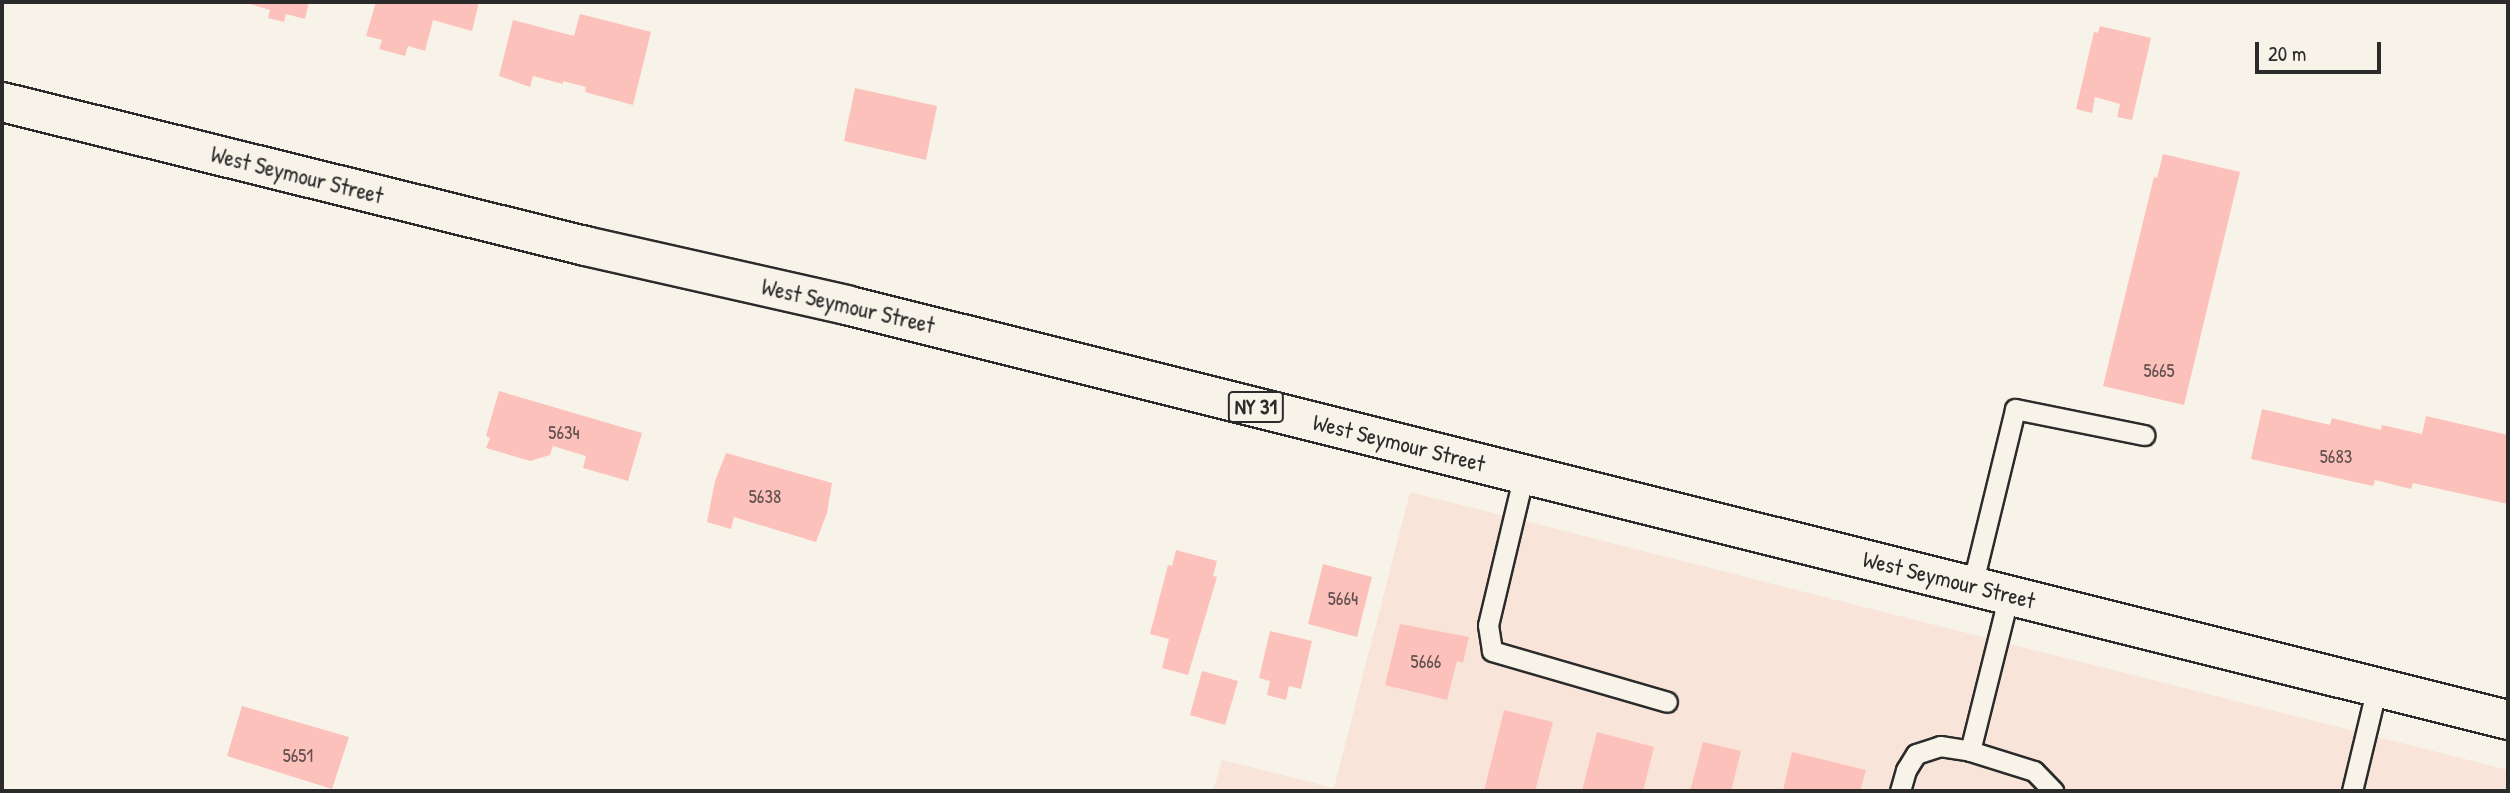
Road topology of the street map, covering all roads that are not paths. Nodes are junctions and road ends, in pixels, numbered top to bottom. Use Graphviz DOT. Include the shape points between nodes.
graph roads {
  1 [pos="2,102"];
  2 [pos="2144,435"];
  3 [pos="1524,474"];
  4 [pos="1972,586"];
  5 [pos="2009,595"];
  6 [pos="2377,687"];
  7 [pos="1667,702"];
  8 [pos="2508,720"];
  9 [pos="1970,751"];
  10 [pos="1900,791"];
  11 [pos="2053,791"];
  12 [pos="2352,791"];
  1 -- 3 [label="highway, West Seymour Street / NY 31"];
  2 -- 4 [label="lane" via="2015,409"];
  3 -- 4 [label="highway, West Seymour Street / NY 31"];
  3 -- 7 [label="lane" via="1489,625 1492,651"];
  4 -- 5 [label="highway, West Seymour Street / NY 31"];
  5 -- 6 [label="highway, West Seymour Street / NY 31"];
  5 -- 9 [label="lane"];
  6 -- 8 [label="highway, West Seymour Street / NY 31"];
  6 -- 12 [label="lane"];
  9 -- 10 [label="lane" via="1940,746 1916,754"];
  9 -- 11 [label="lane" via="2034,771"];
}
